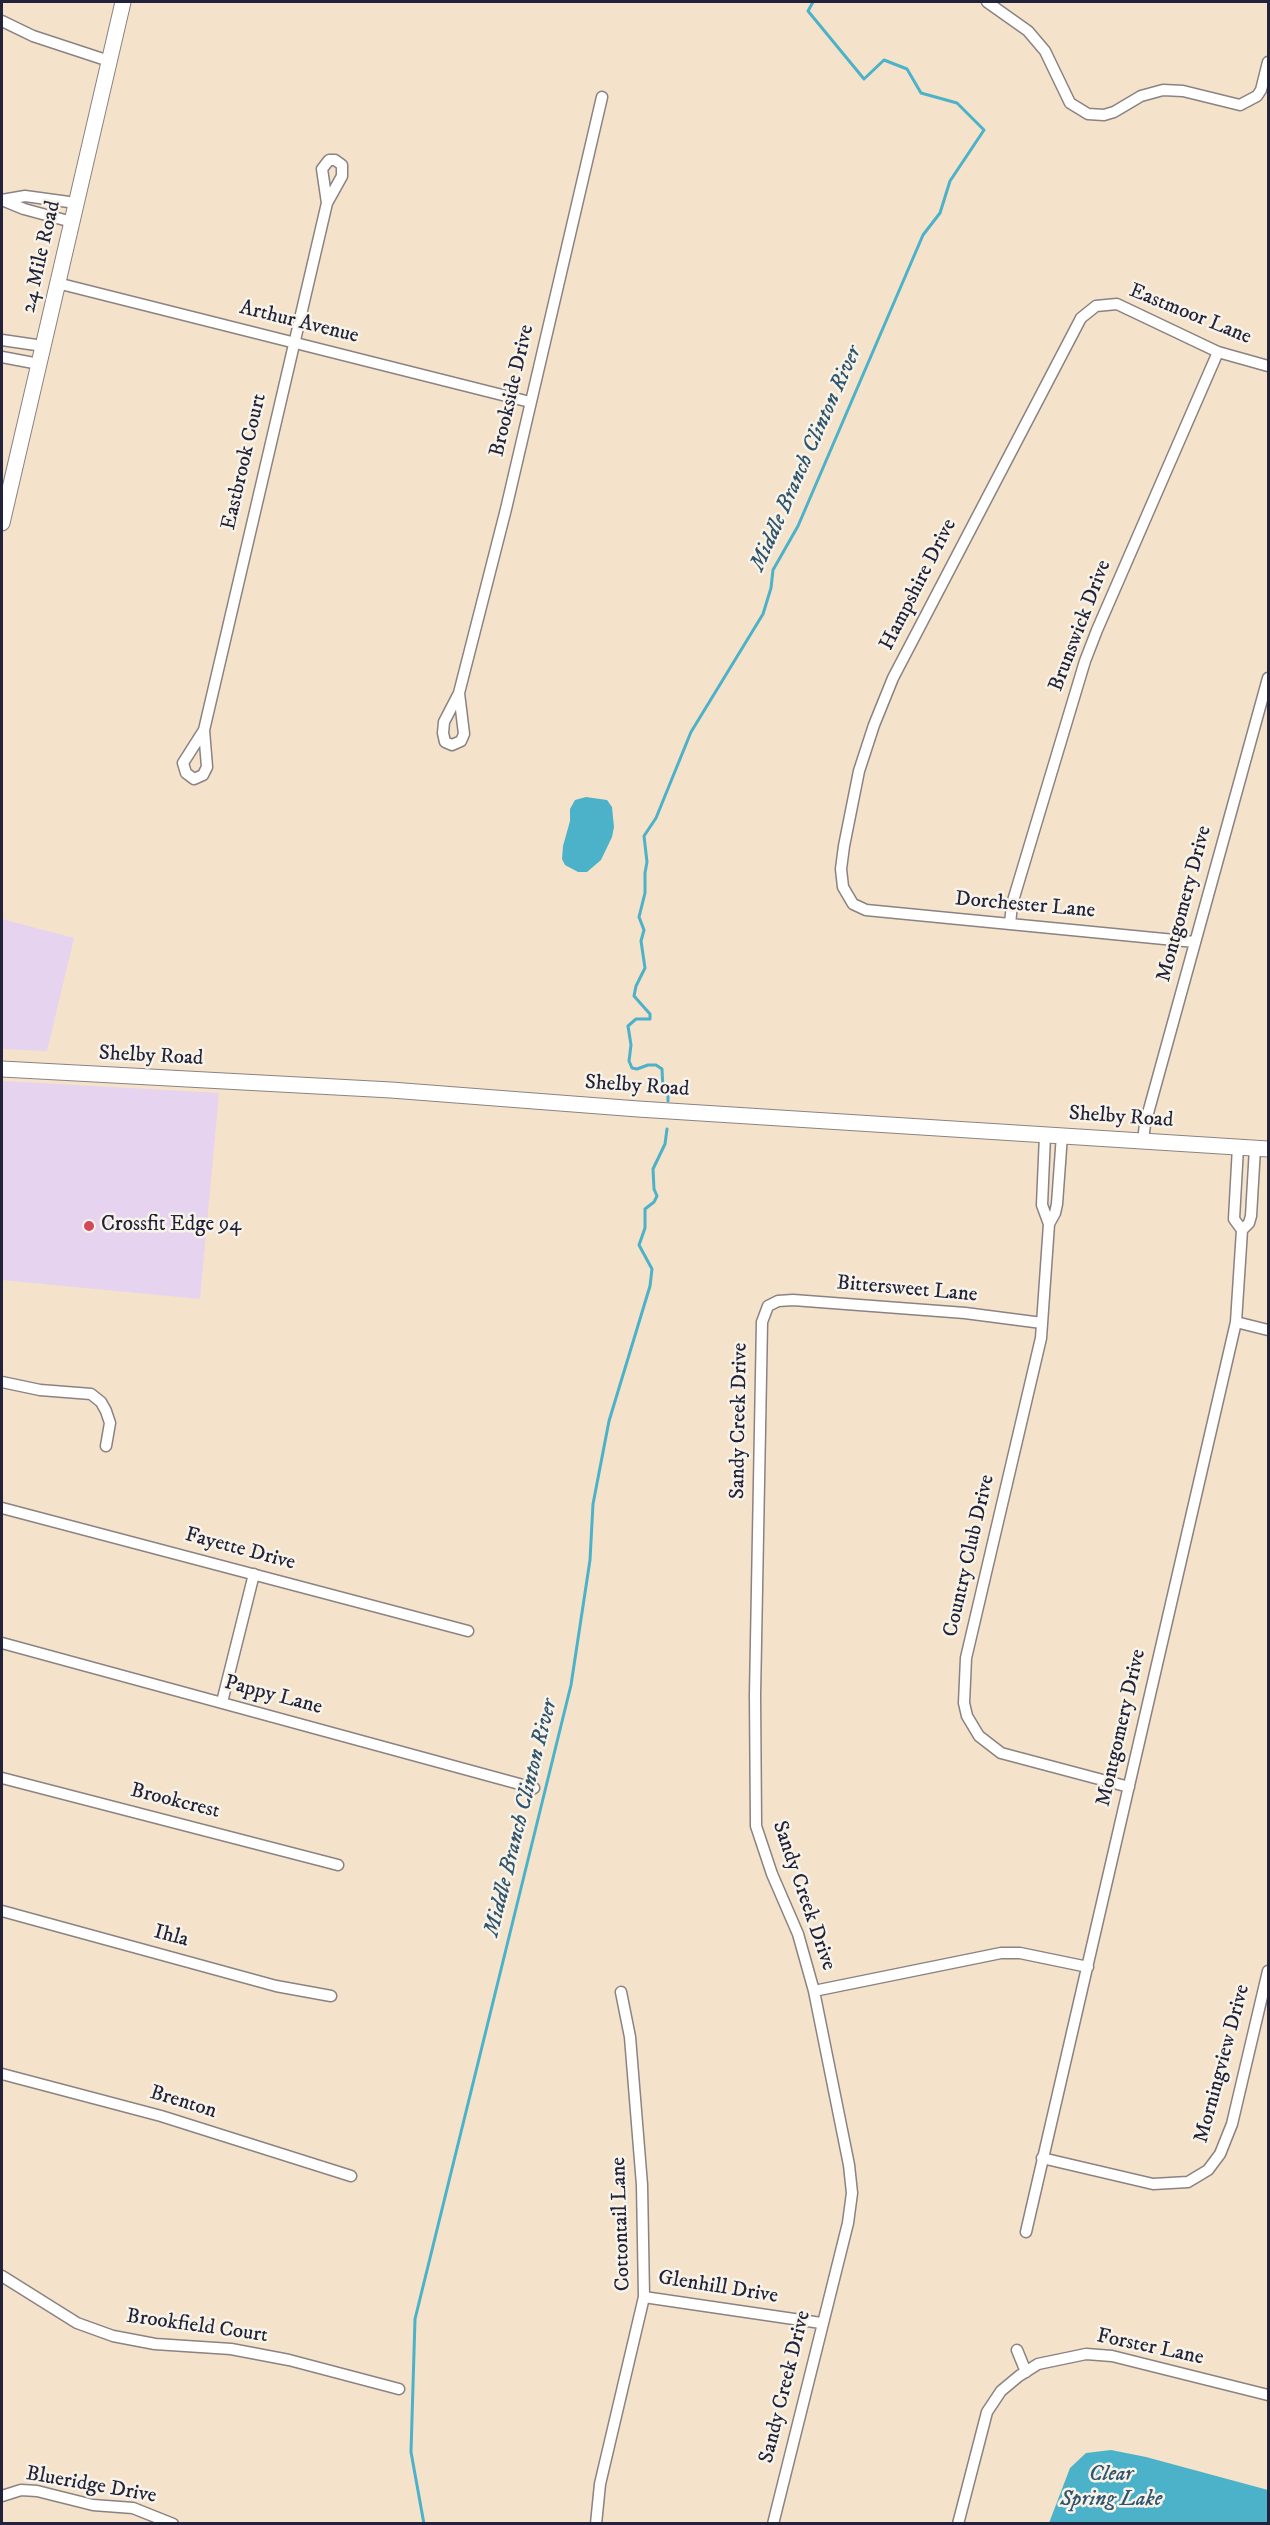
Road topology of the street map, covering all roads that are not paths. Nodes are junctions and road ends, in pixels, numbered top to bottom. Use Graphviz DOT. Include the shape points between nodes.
graph roads {
  1 [pos="123,2"];
  2 [pos="987,2"];
  3 [pos="2,21"];
  4 [pos="109,61"];
  5 [pos="1269,62"];
  6 [pos="602,97"];
  7 [pos="2,200"];
  8 [pos="327,203"];
  9 [pos="76,204"];
  10 [pos="72,222"];
  11 [pos="57,283"];
  12 [pos="1096,306"];
  13 [pos="2,340"];
  14 [pos="294,341"];
  15 [pos="43,346"];
  16 [pos="1218,352"];
  17 [pos="2,357"];
  18 [pos="39,363"];
  19 [pos="1269,366"];
  20 [pos="530,402"];
  21 [pos="2,523"];
  22 [pos="1269,678"];
  23 [pos="459,693"];
  24 [pos="204,730"];
  25 [pos="853,904"];
  26 [pos="1010,924"];
  27 [pos="1195,942"];
  28 [pos="2,1069"];
  29 [pos="1045,1135"];
  30 [pos="1062,1136"];
  31 [pos="1143,1141"];
  32 [pos="1238,1147"];
  33 [pos="1262,1149"];
  34 [pos="1049,1224"];
  35 [pos="1242,1230"];
  36 [pos="768,1306"];
  37 [pos="1236,1322"];
  38 [pos="1042,1323"];
  39 [pos="1269,1330"];
  40 [pos="2,1382"];
  41 [pos="106,1446"];
  42 [pos="2,1508"];
  43 [pos="254,1574"];
  44 [pos="468,1631"];
  45 [pos="2,1644"];
  46 [pos="222,1702"];
  47 [pos="2,1778"];
  48 [pos="1129,1787"];
  49 [pos="534,1788"];
  50 [pos="338,1864"];
  51 [pos="2,1911"];
  52 [pos="1088,1967"];
  53 [pos="1269,1971"];
  54 [pos="814,1990"];
  55 [pos="621,1992"];
  56 [pos="331,1996"];
  57 [pos="2,2074"];
  58 [pos="1042,2158"];
  59 [pos="351,2176"];
  60 [pos="1026,2232"];
  61 [pos="2,2276"];
  62 [pos="645,2297"];
  63 [pos="821,2323"];
  64 [pos="1017,2350"];
  65 [pos="1026,2372"];
  66 [pos="399,2389"];
  67 [pos="1269,2395"];
  68 [pos="2,2496"];
  69 [pos="173,2523"];
  70 [pos="596,2523"];
  71 [pos="772,2523"];
  72 [pos="958,2523"];
  1 -- 4 [label="street, 24 Mile Road"];
  2 -- 5 [label="street" via="1028,31 1045,51 1074,107 1088,114 1114,112 1154,91 1183,91 1240,105 1257,96"];
  3 -- 4 [label="street" via="33,36"];
  4 -- 9 [label="street, 24 Mile Road"];
  6 -- 20 [label="street, Brookside Drive"];
  7 -- 9 [label="street" via="26,196"];
  7 -- 10 [label="street"];
  8 -- 14 [label="street, Eastbrook Court"];
  9 -- 10 [label="street, 24 Mile Road"];
  10 -- 11 [label="street, 24 Mile Road"];
  11 -- 14 [label="street, Arthur Avenue"];
  11 -- 15 [label="street, 24 Mile Road"];
  12 -- 16 [label="street, Eastmoor Lane" via="1117,304"];
  12 -- 25 [label="street, Hampshire Drive" via="1072,331 882,703 859,771 843,846 843,886"];
  13 -- 15 [label="street"];
  14 -- 20 [label="street, Arthur Avenue"];
  14 -- 24 [label="street, Eastbrook Court"];
  15 -- 18 [label="street, 24 Mile Road"];
  16 -- 19 [label="street, Eastmoor Lane"];
  16 -- 26 [label="street, Brunswick Drive" via="1085,661 1012,904"];
  17 -- 18 [label="street"];
  18 -- 21 [label="street, 24 Mile Road"];
  20 -- 23 [label="street, Brookside Drive" via="507,509"];
  22 -- 27 [label="street, Montgomery Drive"];
  25 -- 26 [label="street, Dorchester Lane" via="875,912"];
  26 -- 27 [label="street, Dorchester Lane"];
  27 -- 31 [label="street, Montgomery Drive"];
  28 -- 29 [label="street, Shelby Road" via="391,1090"];
  29 -- 30 [label="street, Shelby Road"];
  29 -- 34 [label="street, Country Club Drive" via="1042,1205"];
  30 -- 31 [label="street, Shelby Road"];
  30 -- 34 [label="street, Country Club Drive" via="1056,1213"];
  31 -- 32 [label="street, Shelby Road"];
  32 -- 33 [label="street, Shelby Road"];
  32 -- 35 [label="street, Montgomery Drive" via="1234,1219"];
  33 -- 35 [label="street, Montgomery Drive" via="1251,1216"];
  34 -- 38 [label="street, Country Club Drive"];
  35 -- 37 [label="street, Montgomery Drive"];
  36 -- 38 [label="street, Bittersweet Lane" via="793,1300"];
  36 -- 54 [label="street, Sandy Creek Drive" via="761,1335 755,1806 761,1845 798,1934"];
  37 -- 39 [label="street"];
  37 -- 48 [label="street, Montgomery Drive"];
  38 -- 48 [label="street, Country Club Drive" via="966,1658 964,1703 979,1736 1001,1753"];
  40 -- 41 [label="street" via="91,1394 101,1402 110,1423"];
  42 -- 43 [label="street, Fayette Drive"];
  43 -- 44 [label="street, Fayette Drive"];
  43 -- 46 [label="street"];
  45 -- 46 [label="street, Pappy Lane"];
  46 -- 49 [label="street, Pappy Lane"];
  47 -- 50 [label="street, Brookcrest"];
  48 -- 52 [label="street, Montgomery Drive"];
  51 -- 56 [label="street, Ihla" via="276,1986"];
  52 -- 54 [label="street" via="1020,1953 1001,1953"];
  52 -- 58 [label="street, Montgomery Drive"];
  53 -- 58 [label="street, Morningview Drive" via="1232,2124 1220,2154 1208,2170 1188,2182 1168,2185 1130,2180"];
  54 -- 63 [label="street, Sandy Creek Drive" via="852,2193 848,2223"];
  55 -- 62 [label="street, Cottontail Lane" via="630,2037 642,2185"];
  57 -- 59 [label="street, Brenton" via="161,2116"];
  58 -- 60 [label="street, Montgomery Drive"];
  61 -- 66 [label="street, Brookfield Court" via="77,2323 113,2336 154,2344 231,2349"];
  62 -- 63 [label="street, Glenhill Drive"];
  62 -- 70 [label="street, Cottontail Lane" via="600,2484"];
  63 -- 71 [label="street, Sandy Creek Drive"];
  64 -- 65 [label="street"];
  65 -- 67 [label="street, Forster Lane" via="1038,2364 1062,2358 1086,2354 1112,2356"];
  65 -- 72 [label="street, Forster Lane" via="1001,2391 987,2412"];
  68 -- 69 [label="street, Blueridge Drive" via="21,2490 37,2492 93,2505 133,2508"];
}
